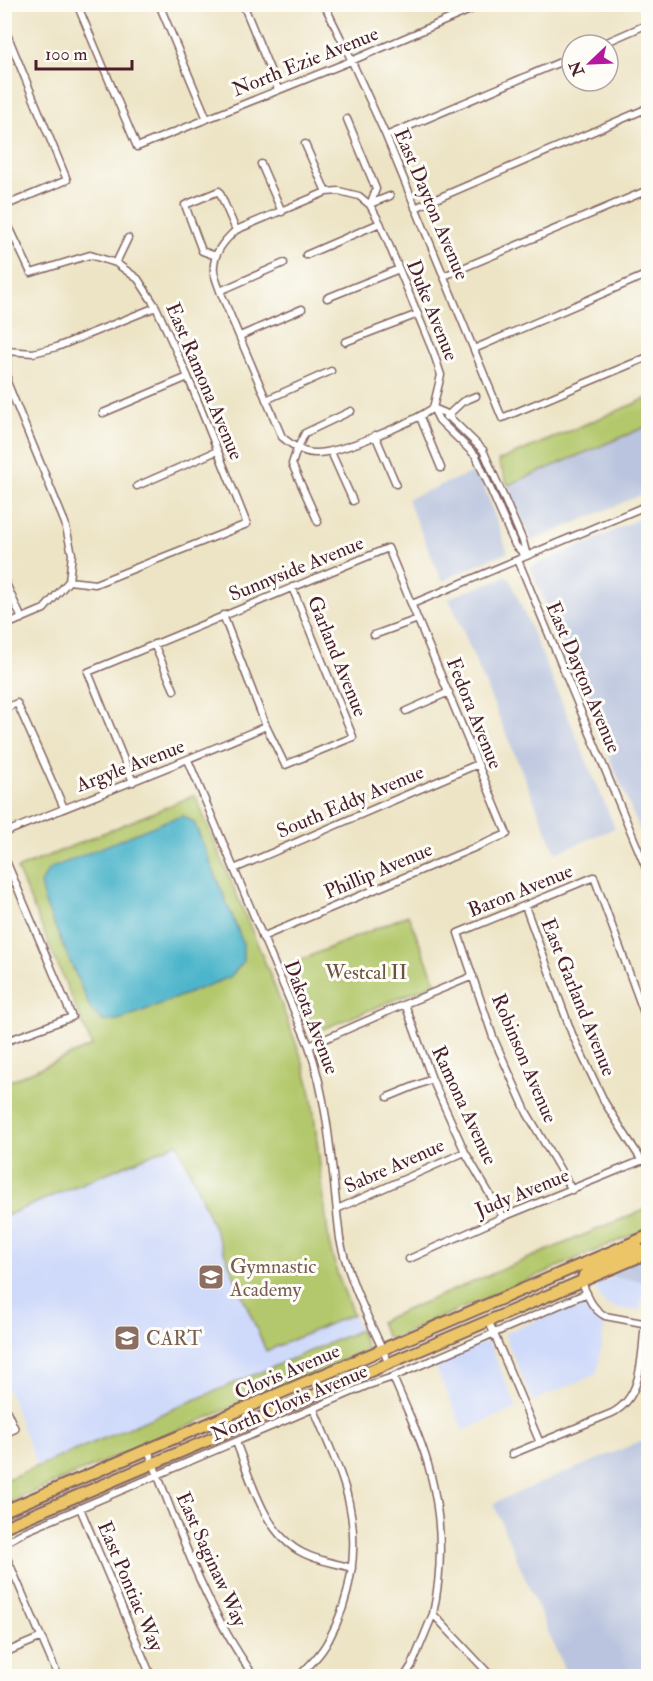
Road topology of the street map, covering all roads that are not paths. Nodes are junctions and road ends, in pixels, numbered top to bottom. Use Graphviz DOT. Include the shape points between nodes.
graph roads {
  1 [pos="77,4"];
  2 [pos="159,4"];
  3 [pos="243,4"];
  4 [pos="324,4"];
  5 [pos="484,4"];
  6 [pos="648,24"];
  7 [pos="4,27"];
  8 [pos="620,36"];
  9 [pos="351,61"];
  10 [pos="560,62"];
  11 [pos="278,89"];
  12 [pos="646,108"];
  13 [pos="207,118"];
  14 [pos="347,119"];
  15 [pos="648,121"];
  16 [pos="386,136"];
  17 [pos="305,144"];
  18 [pos="261,164"];
  19 [pos="648,190"];
  20 [pos="326,192"];
  21 [pos="390,196"];
  22 [pos="370,205"];
  23 [pos="4,206"];
  24 [pos="415,208"];
  25 [pos="282,212"];
  26 [pos="4,216"];
  27 [pos="380,223"];
  28 [pos="236,230"];
  29 [pos="128,238"];
  30 [pos="306,255"];
  31 [pos="216,256"];
  32 [pos="116,263"];
  33 [pos="284,263"];
  34 [pos="399,269"];
  35 [pos="648,274"];
  36 [pos="444,276"];
  37 [pos="220,291"];
  38 [pos="327,298"];
  39 [pos="156,307"];
  40 [pos="302,309"];
  41 [pos="418,314"];
  42 [pos="240,336"];
  43 [pos="345,342"];
  44 [pos="474,349"];
  45 [pos="6,351"];
  46 [pos="648,357"];
  47 [pos="331,371"];
  48 [pos="188,377"];
  49 [pos="476,396"];
  50 [pos="266,400"];
  51 [pos="433,408"];
  52 [pos="351,411"];
  53 [pos="103,413"];
  54 [pos="447,416"];
  55 [pos="420,417"];
  56 [pos="441,422"];
  57 [pos="375,435"];
  58 [pos="297,448"];
  59 [pos="218,451"];
  60 [pos="332,452"];
  61 [pos="441,468"];
  62 [pos="396,484"];
  63 [pos="137,486"];
  64 [pos="353,501"];
  65 [pos="648,504"];
  66 [pos="318,522"];
  67 [pos="527,556"];
  68 [pos="518,560"];
  69 [pos="4,579"];
  70 [pos="69,581"];
  71 [pos="292,587"];
  72 [pos="412,604"];
  73 [pos="223,615"];
  74 [pos="22,619"];
  75 [pos="418,619"];
  76 [pos="4,626"];
  77 [pos="374,635"];
  78 [pos="154,644"];
  79 [pos="174,690"];
  80 [pos="449,692"];
  81 [pos="4,709"];
  82 [pos="406,711"];
  83 [pos="266,726"];
  84 [pos="188,760"];
  85 [pos="478,764"];
  86 [pos="133,782"];
  87 [pos="64,808"];
  88 [pos="4,834"];
  89 [pos="507,834"];
  90 [pos="4,856"];
  91 [pos="234,869"];
  92 [pos="648,873"];
  93 [pos="525,906"];
  94 [pos="458,933"];
  95 [pos="262,937"];
  96 [pos="473,976"];
  97 [pos="405,1004"];
  98 [pos="648,1024"];
  99 [pos="4,1042"];
  100 [pos="309,1046"];
  101 [pos="432,1078"];
  102 [pos="388,1097"];
  103 [pos="465,1152"];
  104 [pos="645,1160"];
  105 [pos="572,1190"];
  106 [pos="337,1209"];
  107 [pos="503,1217"];
  108 [pos="648,1236"];
  109 [pos="648,1253"];
  110 [pos="410,1259"];
  111 [pos="585,1288"];
  112 [pos="489,1322"];
  113 [pos="647,1324"];
  114 [pos="494,1332"];
  115 [pos="383,1350"];
  116 [pos="389,1364"];
  117 [pos="393,1377"];
  118 [pos="4,1405"];
  119 [pos="314,1409"];
  120 [pos="4,1434"];
  121 [pos="236,1442"];
  122 [pos="540,1443"];
  123 [pos="148,1450"];
  124 [pos="512,1454"];
  125 [pos="154,1464"];
  126 [pos="158,1476"];
  127 [pos="80,1508"];
  128 [pos="4,1511"];
  129 [pos="4,1527"];
  130 [pos="4,1543"];
  131 [pos="4,1551"];
  132 [pos="352,1568"];
  133 [pos="433,1614"];
  134 [pos="42,1637"];
  135 [pos="4,1653"];
  136 [pos="58,1677"];
  137 [pos="152,1677"];
  138 [pos="254,1677"];
  139 [pos="299,1677"];
  140 [pos="405,1677"];
  141 [pos="490,1677"];
  1 -- 13 [label="street, North Ezie Avenue" via="137,147"];
  2 -- 13 [label="street"];
  3 -- 11 [label="street"];
  4 -- 9 [label="street, East Dayton Avenue"];
  5 -- 9 [label="street, North Ezie Avenue"];
  6 -- 8 [label="street"];
  7 -- 23 [label="street" via="67,180"];
  9 -- 11 [label="street, North Ezie Avenue"];
  9 -- 16 [label="street, East Dayton Avenue"];
  10 -- 16 [label="street"];
  11 -- 13 [label="street, North Ezie Avenue"];
  12 -- 15 [label="street"];
  12 -- 24 [label="street"];
  14 -- 22 [label="street" via="376,189"];
  16 -- 24 [label="street, East Dayton Avenue"];
  17 -- 20 [label="street"];
  18 -- 25 [label="street"];
  19 -- 36 [label="street"];
  20 -- 22 [label="street" via="359,196"];
  20 -- 25 [label="street"];
  21 -- 22 [label="street"];
  22 -- 27 [label="street, Duke Avenue"];
  24 -- 36 [label="street, East Dayton Avenue"];
  25 -- 28 [label="street"];
  26 -- 32 [label="street, East Ramona Avenue" via="32,273 90,255"];
  27 -- 30 [label="street"];
  27 -- 34 [label="street, Duke Avenue"];
  28 -- 31 [label="street" via="224,240"];
  28 -- 31 [label="street" via="219,191 185,206 202,251"];
  29 -- 32 [label="street"];
  31 -- 37 [label="street" via="214,272"];
  32 -- 39 [label="street, East Ramona Avenue" via="138,279"];
  33 -- 37 [label="street"];
  34 -- 38 [label="street"];
  34 -- 41 [label="street, Duke Avenue"];
  35 -- 44 [label="street"];
  36 -- 44 [label="street, East Dayton Avenue"];
  37 -- 42 [label="street"];
  39 -- 45 [label="street" via="57,346 33,353"];
  39 -- 48 [label="street, East Ramona Avenue"];
  40 -- 42 [label="street"];
  41 -- 43 [label="street"];
  41 -- 51 [label="street, Duke Avenue" via="441,375"];
  42 -- 50 [label="street"];
  44 -- 46 [label="street, East Dayton Avenue" via="502,418"];
  45 -- 70 [label="street" via="6,382 65,524 72,554"];
  47 -- 50 [label="street"];
  48 -- 53 [label="street"];
  48 -- 59 [label="street, East Ramona Avenue"];
  49 -- 54 [label="street" via="462,402"];
  50 -- 58 [label="street" via="282,437"];
  51 -- 54 [label="street"];
  51 -- 55 [label="street"];
  51 -- 56 [label="street"];
  52 -- 58 [label="street" via="304,433"];
  54 -- 56 [label="street"];
  54 -- 67 [label="street" via="483,450"];
  55 -- 57 [label="street"];
  55 -- 61 [label="street"];
  56 -- 67 [label="street" via="476,456 515,545"];
  57 -- 60 [label="street"];
  57 -- 62 [label="street"];
  58 -- 60 [label="street" via="313,454"];
  58 -- 66 [label="street" via="292,464"];
  59 -- 63 [label="street"];
  59 -- 70 [label="street, East Ramona Avenue" via="247,524 95,584"];
  60 -- 64 [label="street"];
  65 -- 67 [label="street"];
  67 -- 68 [label="street"];
  68 -- 72 [label="street"];
  68 -- 92 [label="street, East Dayton Avenue"];
  69 -- 74 [label="street"];
  70 -- 74 [label="street" via="44,609"];
  71 -- 72 [label="street, Sunnyside Avenue" via="388,548"];
  71 -- 73 [label="street, Sunnyside Avenue"];
  71 -- 83 [label="street, Garland Avenue" via="353,737 285,765"];
  72 -- 75 [label="street, Fedora Avenue"];
  73 -- 78 [label="street, Sunnyside Avenue"];
  73 -- 83 [label="street"];
  74 -- 76 [label="street"];
  75 -- 77 [label="street"];
  75 -- 80 [label="street, Fedora Avenue"];
  78 -- 79 [label="street"];
  78 -- 86 [label="street, Sunnyside Avenue" via="88,672"];
  80 -- 82 [label="street"];
  80 -- 85 [label="street, Fedora Avenue"];
  81 -- 87 [label="street" via="17,703"];
  83 -- 84 [label="street, Argyle Avenue"];
  84 -- 86 [label="street, Argyle Avenue"];
  84 -- 91 [label="street, Dakota Avenue"];
  85 -- 89 [label="street, Fedora Avenue"];
  85 -- 91 [label="street, South Eddy Avenue"];
  86 -- 87 [label="street, Argyle Avenue"];
  87 -- 88 [label="street, Argyle Avenue"];
  89 -- 95 [label="street, Phillip Avenue"];
  90 -- 99 [label="street" via="72,1017"];
  91 -- 95 [label="street, Dakota Avenue"];
  93 -- 94 [label="street, Baron Avenue"];
  93 -- 98 [label="street, Baron Avenue" via="594,877"];
  93 -- 104 [label="street, East Garland Avenue" via="572,1034 605,1103"];
  94 -- 96 [label="street, Robinson Avenue"];
  95 -- 100 [label="street, Dakota Avenue"];
  96 -- 97 [label="street"];
  96 -- 105 [label="street, Robinson Avenue" via="493,1037 527,1113"];
  97 -- 100 [label="street"];
  97 -- 101 [label="street, Ramona Avenue"];
  100 -- 106 [label="street, Dakota Avenue" via="324,1102"];
  101 -- 102 [label="street"];
  101 -- 103 [label="street, Ramona Avenue"];
  103 -- 106 [label="street, Sabre Avenue"];
  103 -- 107 [label="street, Ramona Avenue"];
  104 -- 105 [label="street, Judy Avenue"];
  105 -- 107 [label="street, Judy Avenue"];
  106 -- 115 [label="street, Dakota Avenue" via="350,1274"];
  107 -- 110 [label="street, Judy Avenue"];
  108 -- 111 [label="main road" via="636,1249 587,1272 582,1278"];
  108 -- 115 [label="main road, Clovis Avenue"];
  109 -- 111 [label="main road, Clovis Avenue"];
  111 -- 112 [label="main road, Clovis Avenue"];
  111 -- 113 [label="street" via="593,1307 605,1316"];
  111 -- 114 [label="street, North Clovis Avenue"];
  112 -- 114 [label="street"];
  112 -- 116 [label="main road, Clovis Avenue"];
  113 -- 122 [label="street" via="636,1386 624,1406"];
  114 -- 117 [label="street, North Clovis Avenue"];
  114 -- 122 [label="street"];
  115 -- 116 [label="street, Dakota Avenue"];
  115 -- 123 [label="main road, Clovis Avenue"];
  116 -- 125 [label="main road, Clovis Avenue"];
  117 -- 119 [label="street, North Clovis Avenue"];
  117 -- 133 [label="street" via="423,1451 436,1499 440,1559"];
  118 -- 120 [label="street" via="15,1429"];
  119 -- 121 [label="street, North Clovis Avenue"];
  119 -- 132 [label="street" via="349,1503 354,1535"];
  121 -- 126 [label="street, North Clovis Avenue"];
  121 -- 132 [label="street" via="267,1519 278,1533 301,1553"];
  122 -- 124 [label="street"];
  123 -- 125 [label="street, East Saginaw Way"];
  123 -- 128 [label="main road, Clovis Avenue"];
  125 -- 126 [label="street, East Saginaw Way"];
  125 -- 129 [label="main road, Clovis Avenue"];
  126 -- 127 [label="street, North Clovis Avenue"];
  126 -- 138 [label="street, East Saginaw Way" via="217,1618"];
  127 -- 130 [label="street, North Clovis Avenue"];
  127 -- 137 [label="street, East Pontiac Way"];
  131 -- 134 [label="street"];
  132 -- 139 [label="street" via="345,1601 328,1641"];
  133 -- 140 [label="street"];
  133 -- 141 [label="street"];
  134 -- 135 [label="street"];
  134 -- 136 [label="street"];
}
